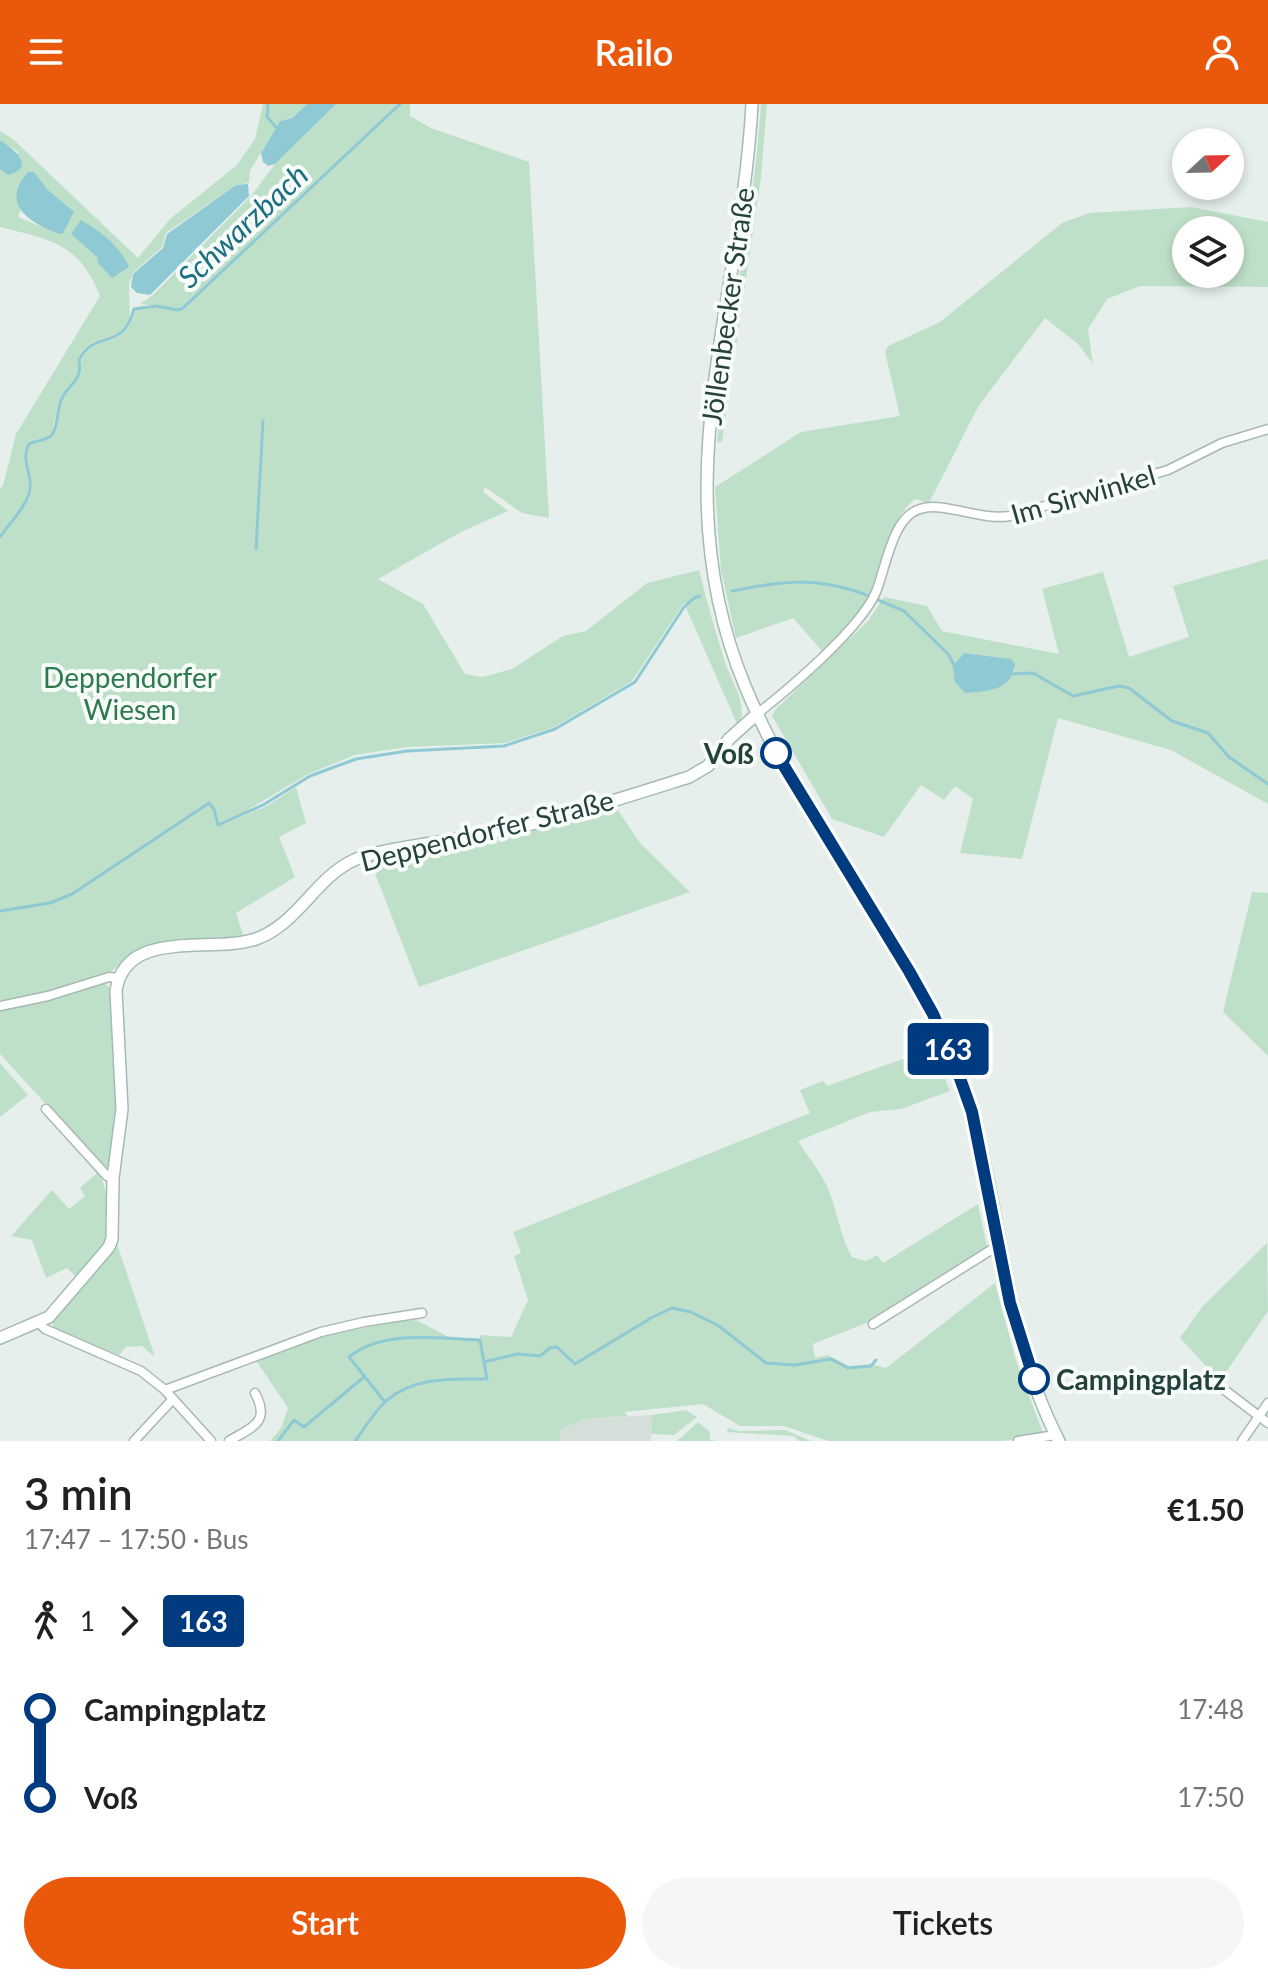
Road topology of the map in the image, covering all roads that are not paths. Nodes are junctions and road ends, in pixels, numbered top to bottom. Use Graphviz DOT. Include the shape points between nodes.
graph roads {
  1 [pos="752,104"];
  2 [pos="1268,429"];
  3 [pos="757,714"];
  4 [pos="118,978"];
  5 [pos="0,1006"];
  6 [pos="46,1109"];
  7 [pos="113,1178"];
  8 [pos="999,1248"];
  9 [pos="422,1313"];
  10 [pos="39,1323"];
  11 [pos="873,1324"];
  12 [pos="0,1338"];
  13 [pos="1218,1385"];
  14 [pos="165,1390"];
  15 [pos="255,1393"];
  16 [pos="173,1399"];
  17 [pos="1268,1403"];
  18 [pos="1259,1416"];
  19 [pos="1268,1423"];
  20 [pos="1057,1438"];
  21 [pos="134,1441"];
  22 [pos="211,1441"];
  23 [pos="229,1441"];
  24 [pos="1018,1441"];
  25 [pos="1242,1441"];
  1 -- 3 [label="street, Jöllenbecker Straße" via="709,420 707,508 710,556 725,629"];
  2 -- 3 [label="street, Im Sirwinkel" via="1222,443 1168,470 1010,516 989,518 932,507 909,513 859,618"];
  3 -- 4 [label="street, Deppendorfer Straße" via="708,766 689,777 515,828 359,858 328,877 289,919 258,938 235,945 156,948 134,959"];
  3 -- 8 [label="street, Jöllenbecker Straße" via="933,1014 972,1112"];
  4 -- 5 [label="street"];
  4 -- 7 [label="street" via="122,1109"];
  6 -- 7 [label="street"];
  7 -- 10 [label="street" via="114,1230 109,1247"];
  8 -- 11 [label="street"];
  8 -- 20 [label="street, Jöllenbecker Straße" via="1026,1356"];
  9 -- 14 [label="street" via="321,1332"];
  10 -- 12 [label="street"];
  10 -- 14 [label="street" via="141,1371"];
  13 -- 18 [label="street"];
  14 -- 16 [label="street"];
  15 -- 23 [label="street" via="262,1417"];
  16 -- 21 [label="street"];
  16 -- 22 [label="street"];
  17 -- 18 [label="street"];
  18 -- 19 [label="street"];
  18 -- 25 [label="street"];
  20 -- 24 [label="street"];
}
